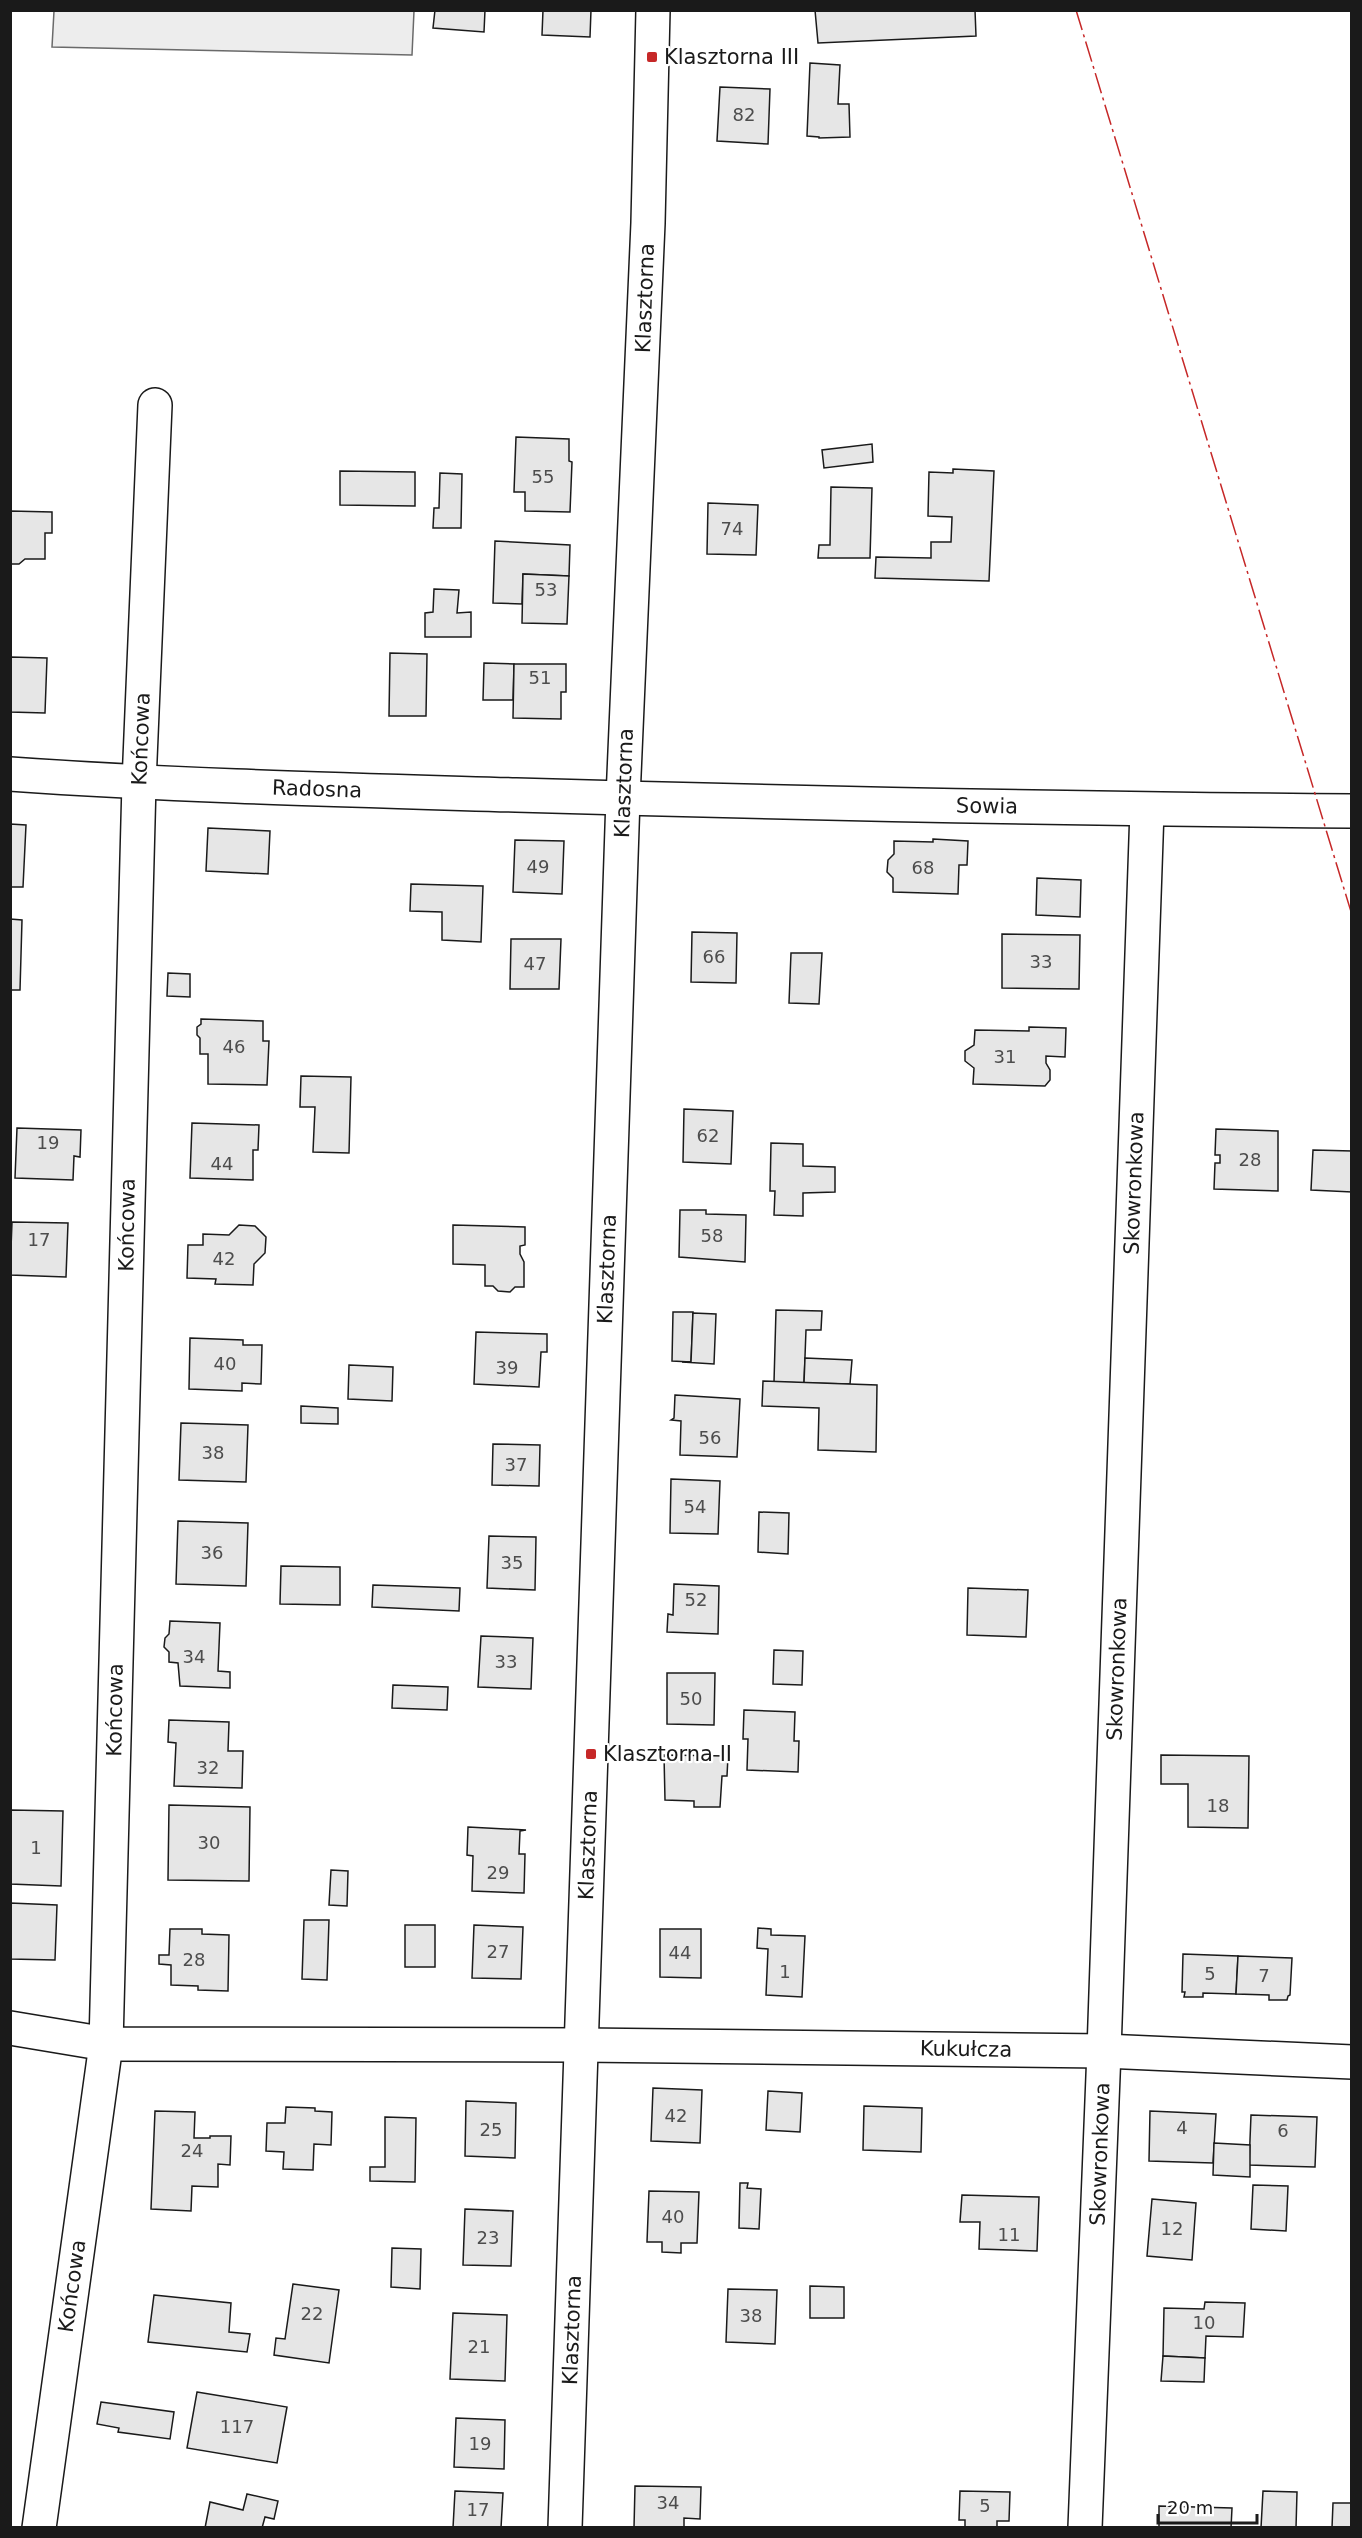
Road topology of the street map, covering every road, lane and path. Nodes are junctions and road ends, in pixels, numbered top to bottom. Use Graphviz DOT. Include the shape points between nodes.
graph roads {
  1 [pos="653,10"];
  2 [pos="155,405"];
  3 [pos="10,774"];
  4 [pos="139,783"];
  5 [pos="623,798"];
  6 [pos="1148,810"];
  7 [pos="1352,811"];
  8 [pos="10,2028"];
  9 [pos="106,2044"];
  10 [pos="581,2045"];
  11 [pos="1104,2051"];
  12 [pos="1352,2062"];
  13 [pos="39,2528"];
  14 [pos="565,2528"];
  15 [pos="1085,2528"];
  1 -- 5 [label="street, Klasztorna" via="647,247"];
  2 -- 4 [label="street, Końcowa"];
  3 -- 4 [label="street, Radosna"];
  4 -- 5 [label="street, Radosna"];
  4 -- 9 [label="street, Końcowa"];
  5 -- 6 [label="street, Sowia"];
  5 -- 10 [label="street, Klasztorna"];
  6 -- 7 [label="street, Sowia"];
  6 -- 11 [label="street, Skowronkowa"];
  8 -- 9 [label="street"];
  9 -- 10 [label="street, Kukułcza"];
  9 -- 13 [label="street, Końcowa"];
  10 -- 11 [label="street, Kukułcza"];
  10 -- 14 [label="street, Klasztorna"];
  11 -- 12 [label="street, Kukułcza"];
  11 -- 15 [label="street, Skowronkowa"];
}
